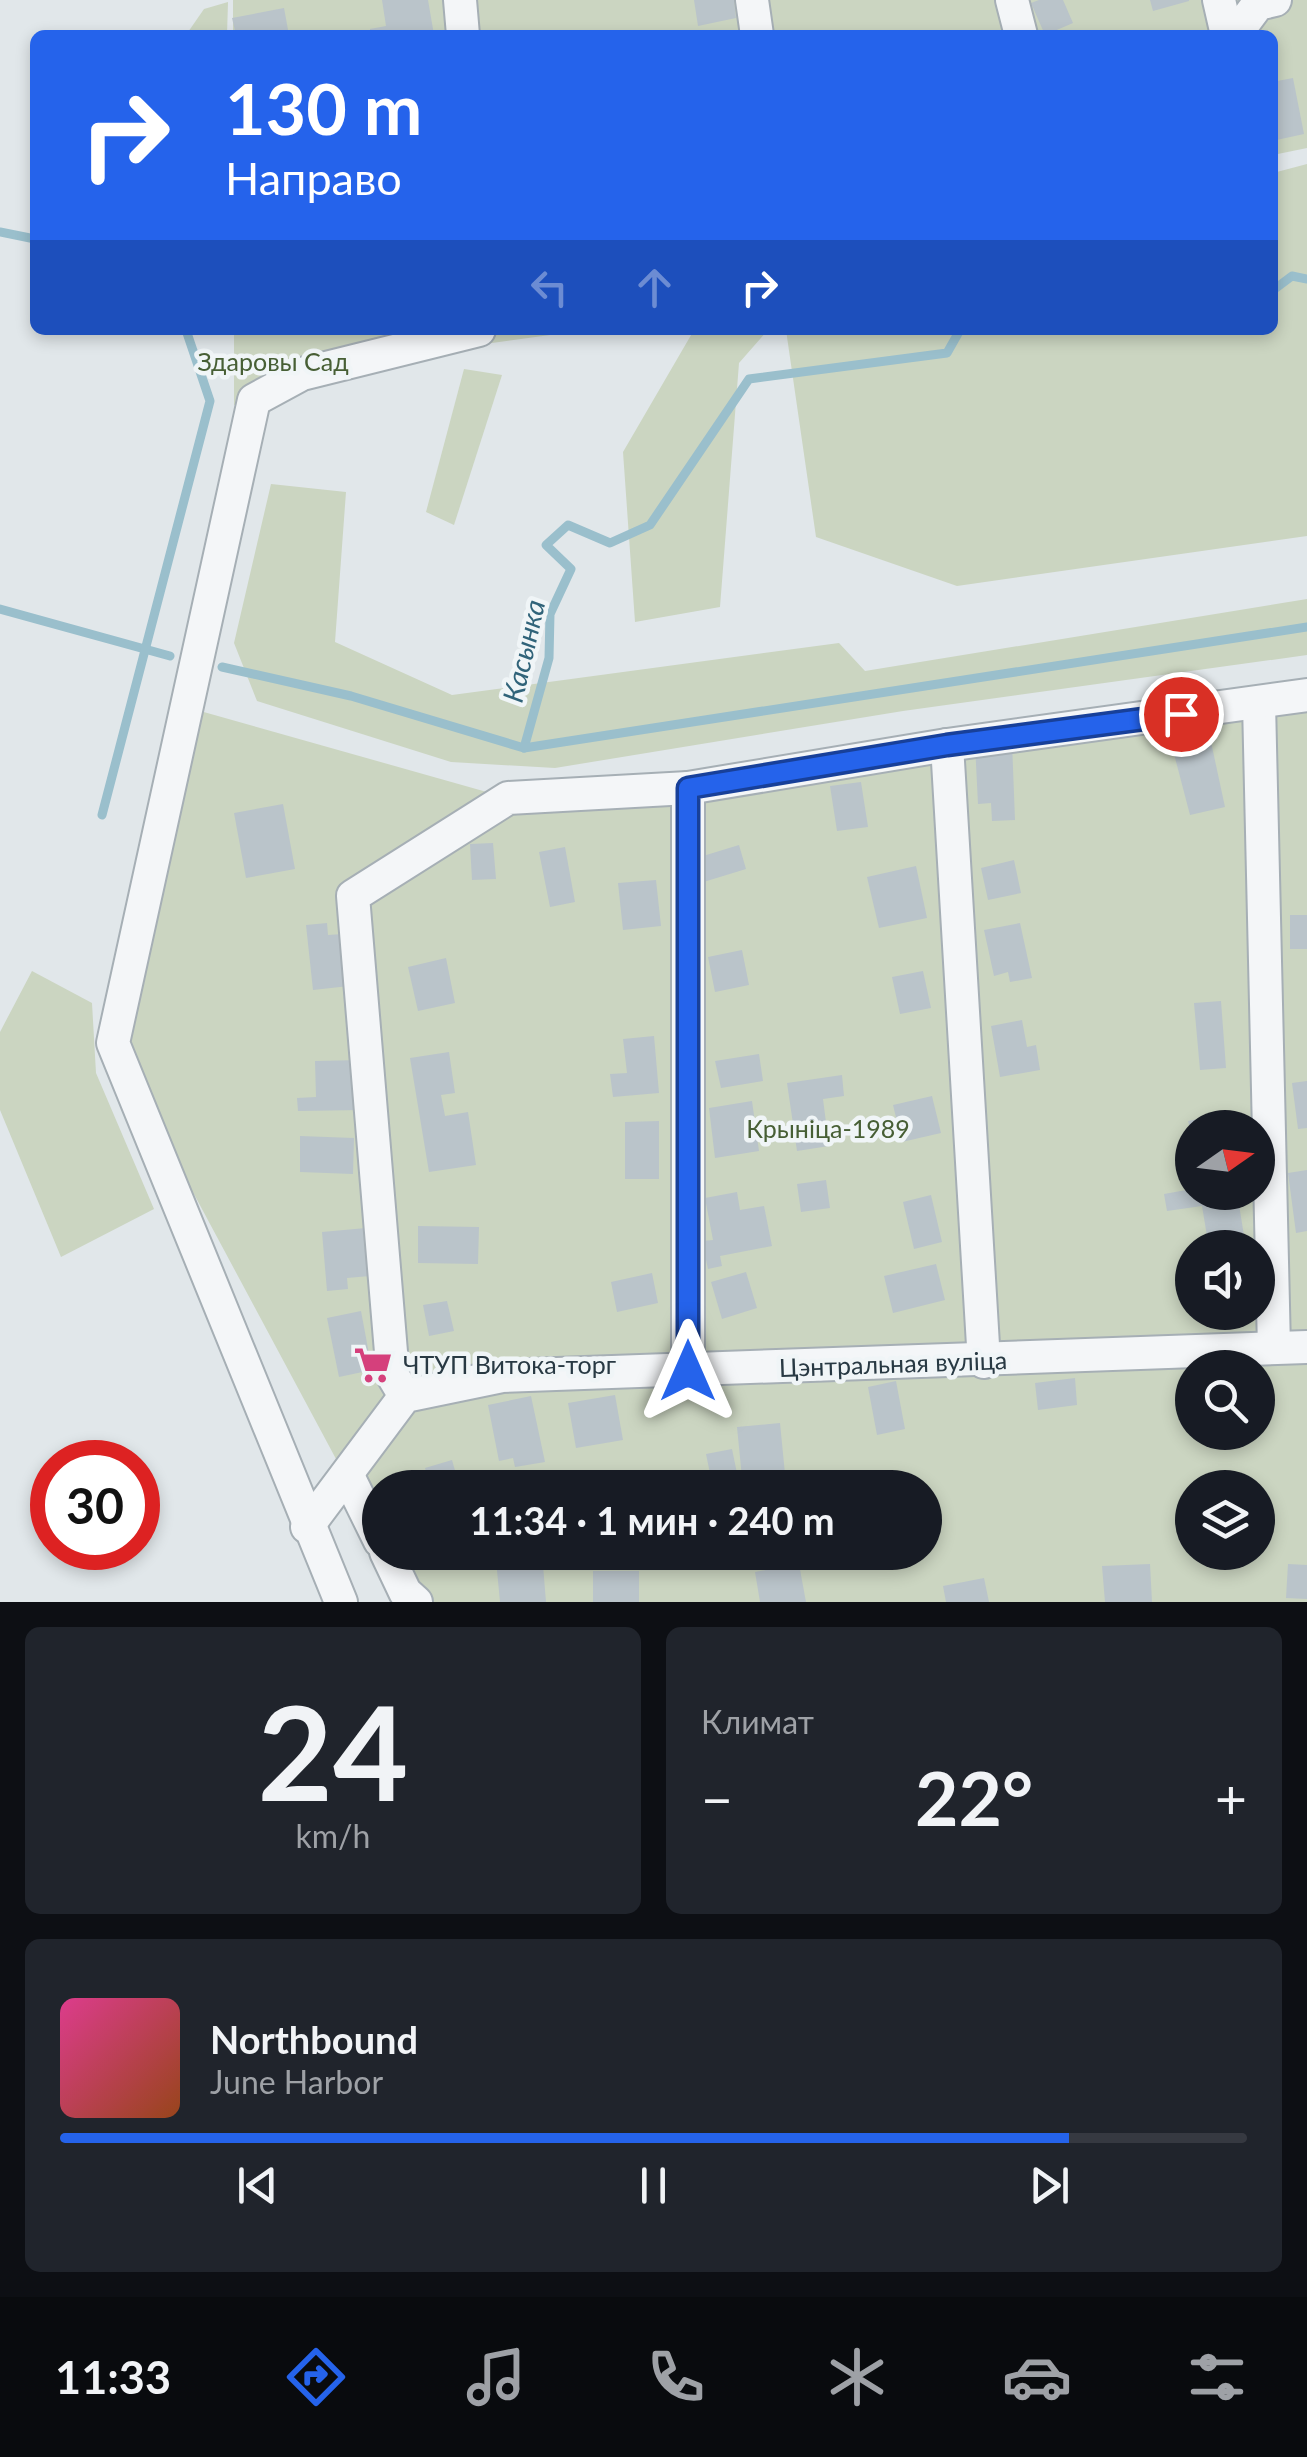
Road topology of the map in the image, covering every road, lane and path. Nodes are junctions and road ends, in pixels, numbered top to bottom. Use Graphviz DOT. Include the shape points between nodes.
graph roads {
  1 [pos="460,0"];
  2 [pos="752,0"];
  3 [pos="1012,0"];
  4 [pos="1220,0"];
  5 [pos="1274,0"];
  6 [pos="463,30"];
  7 [pos="757,30"];
  8 [pos="1020,30"];
  9 [pos="1226,30"];
  10 [pos="1239,30"];
  11 [pos="458,335"];
  12 [pos="1307,695"];
  13 [pos="1259,704"];
  14 [pos="947,745"];
  15 [pos="688,788"];
  16 [pos="1307,1347"];
  17 [pos="1274,1348"];
  18 [pos="984,1362"];
  19 [pos="688,1371"];
  20 [pos="405,1396"];
  21 [pos="348,1476"];
  22 [pos="362,1504"];
  23 [pos="307,1526"];
  24 [pos="395,1570"];
  25 [pos="341,1602"];
  26 [pos="416,1602"];
  1 -- 6 [label="street"];
  2 -- 7 [label="street"];
  3 -- 8 [label="street"];
  4 -- 9 [label="street"];
  5 -- 10 [label="street" via="1258,4"];
  11 -- 23 [label="street" via="302,374 254,400 113,1043"];
  12 -- 13 [label="street"];
  13 -- 14 [label="street"];
  13 -- 17 [label="street"];
  14 -- 15 [label="street"];
  14 -- 18 [label="street"];
  15 -- 19 [label="street"];
  15 -- 20 [label="street" via="508,798 353,896 393,1376"];
  16 -- 17 [label="street, Цэнтральная вуліца"];
  17 -- 18 [label="street, Цэнтральная вуліца"];
  18 -- 19 [label="street, Цэнтральная вуліца"];
  19 -- 20 [label="street, Цэнтральная вуліца" via="502,1376"];
  20 -- 21 [label="street"];
  21 -- 22 [label="street"];
  21 -- 23 [label="street"];
  23 -- 25 [label="street"];
  24 -- 26 [label="street"];
}
